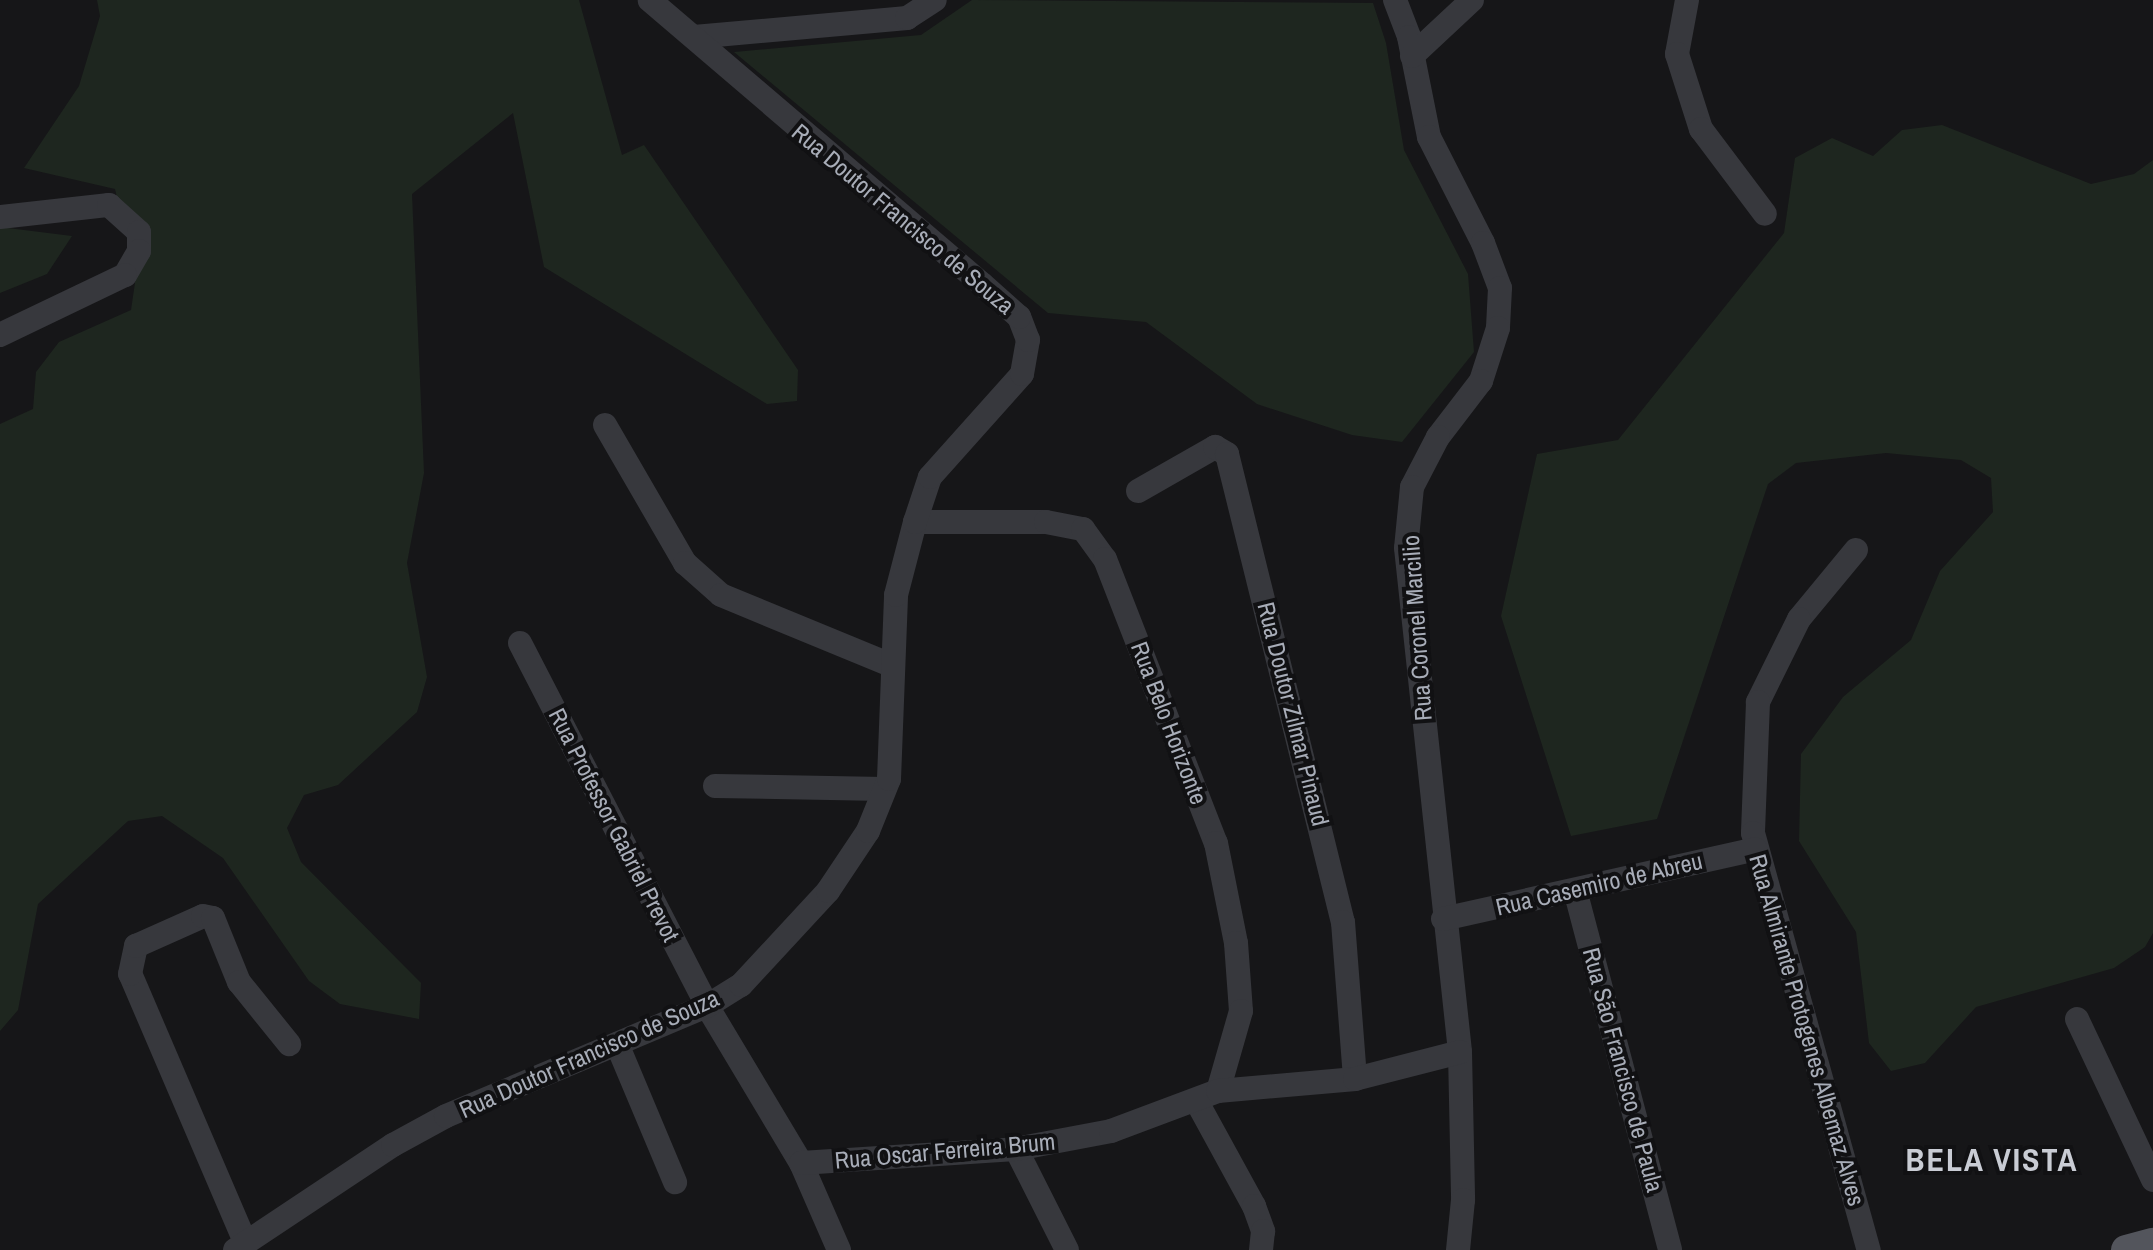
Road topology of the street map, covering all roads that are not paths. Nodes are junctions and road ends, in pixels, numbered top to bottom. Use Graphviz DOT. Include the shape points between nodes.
graph roads {
  1 [pos="650,0"];
  2 [pos="935,0"];
  3 [pos="1395,0"];
  4 [pos="1472,0"];
  5 [pos="1687,0"];
  6 [pos="694,37"];
  7 [pos="1412,56"];
  8 [pos="1765,214"];
  9 [pos="0,217"];
  10 [pos="0,335"];
  11 [pos="605,425"];
  12 [pos="1138,491"];
  13 [pos="915,522"];
  14 [pos="1856,550"];
  15 [pos="520,643"];
  16 [pos="893,666"];
  17 [pos="715,786"];
  18 [pos="884,789"];
  19 [pos="1755,849"];
  20 [pos="1575,890"];
  21 [pos="1443,919"];
  22 [pos="707,1006"];
  23 [pos="2077,1019"];
  24 [pos="289,1044"];
  25 [pos="617,1044"];
  26 [pos="1460,1052"];
  27 [pos="1355,1079"];
  28 [pos="1208,1097"];
  29 [pos="1016,1149"];
  30 [pos="801,1163"];
  31 [pos="2153,1180"];
  32 [pos="675,1182"];
  33 [pos="2153,1243"];
  34 [pos="241,1247"];
  35 [pos="839,1250"];
  36 [pos="1067,1250"];
  37 [pos="1261,1250"];
  38 [pos="1458,1250"];
  39 [pos="1670,1250"];
  40 [pos="1869,1250"];
  41 [pos="2126,1250"];
  1 -- 6 [label="street, Rua Doutor Francisco de Souza"];
  2 -- 6 [label="street" via="907,18"];
  3 -- 7 [label="street, Rua Coronel Marcilio"];
  4 -- 7 [label="street"];
  5 -- 8 [label="street" via="1677,54 1701,129"];
  6 -- 13 [label="street, Rua Doutor Francisco de Souza" via="1019,317 1028,340 1022,374 930,477"];
  7 -- 21 [label="street, Rua Coronel Marcilio" via="1429,137 1500,288 1498,328 1481,381 1438,437 1412,487 1406,548"];
  9 -- 10 [label="street" via="109,205 139,232 139,251 125,275"];
  11 -- 16 [label="street" via="685,563 721,595"];
  12 -- 27 [label="street, Rua Doutor Zilmar Pinaud" via="1215,447 1227,454 1343,922"];
  13 -- 16 [label="street, Rua Doutor Francisco de Souza" via="896,595"];
  13 -- 28 [label="street, Rua Belo Horizonte" via="1046,522 1083,529 1105,559 1216,843 1236,943 1241,1011"];
  14 -- 19 [label="street, Rua Almirante Protogenes Albemaz Alves" via="1799,619 1758,702"];
  15 -- 22 [label="street, Rua Professor Gabriel Prevot"];
  16 -- 18 [label="street, Rua Doutor Francisco de Souza" via="894,720"];
  17 -- 18 [label="street"];
  18 -- 22 [label="street, Rua Doutor Francisco de Souza" via="868,831 828,891 741,985"];
  19 -- 20 [label="street, Rua Casemiro de Abreu"];
  19 -- 40 [label="street, Rua Almirante Protogenes Albemaz Alves"];
  20 -- 21 [label="street, Rua Casemiro de Abreu"];
  20 -- 39 [label="street, Rua São Francisco de Paula"];
  21 -- 26 [label="street, Rua Coronel Marcilio"];
  22 -- 25 [label="street, Rua Doutor Francisco de Souza"];
  22 -- 30 [label="street, Rua Professor Gabriel Prevot"];
  23 -- 31 [label="street"];
  24 -- 34 [label="street" via="239,982 213,918 203,916 136,946 130,974"];
  25 -- 32 [label="street"];
  25 -- 34 [label="street, Rua Doutor Francisco de Souza" via="446,1116 393,1145"];
  26 -- 27 [label="street, Rua Oscar Ferreira Brum"];
  26 -- 38 [label="street, Rua Coronel Marcilio" via="1463,1200"];
  27 -- 28 [label="street, Rua Oscar Ferreira Brum"];
  28 -- 29 [label="street, Rua Oscar Ferreira Brum" via="1111,1131"];
  28 -- 37 [label="street" via="1263,1231"];
  29 -- 30 [label="street, Rua Oscar Ferreira Brum"];
  29 -- 36 [label="street"];
  30 -- 35 [label="street, Rua Professor Gabriel Prevot"];
  33 -- 41 [label="main road"];
}
